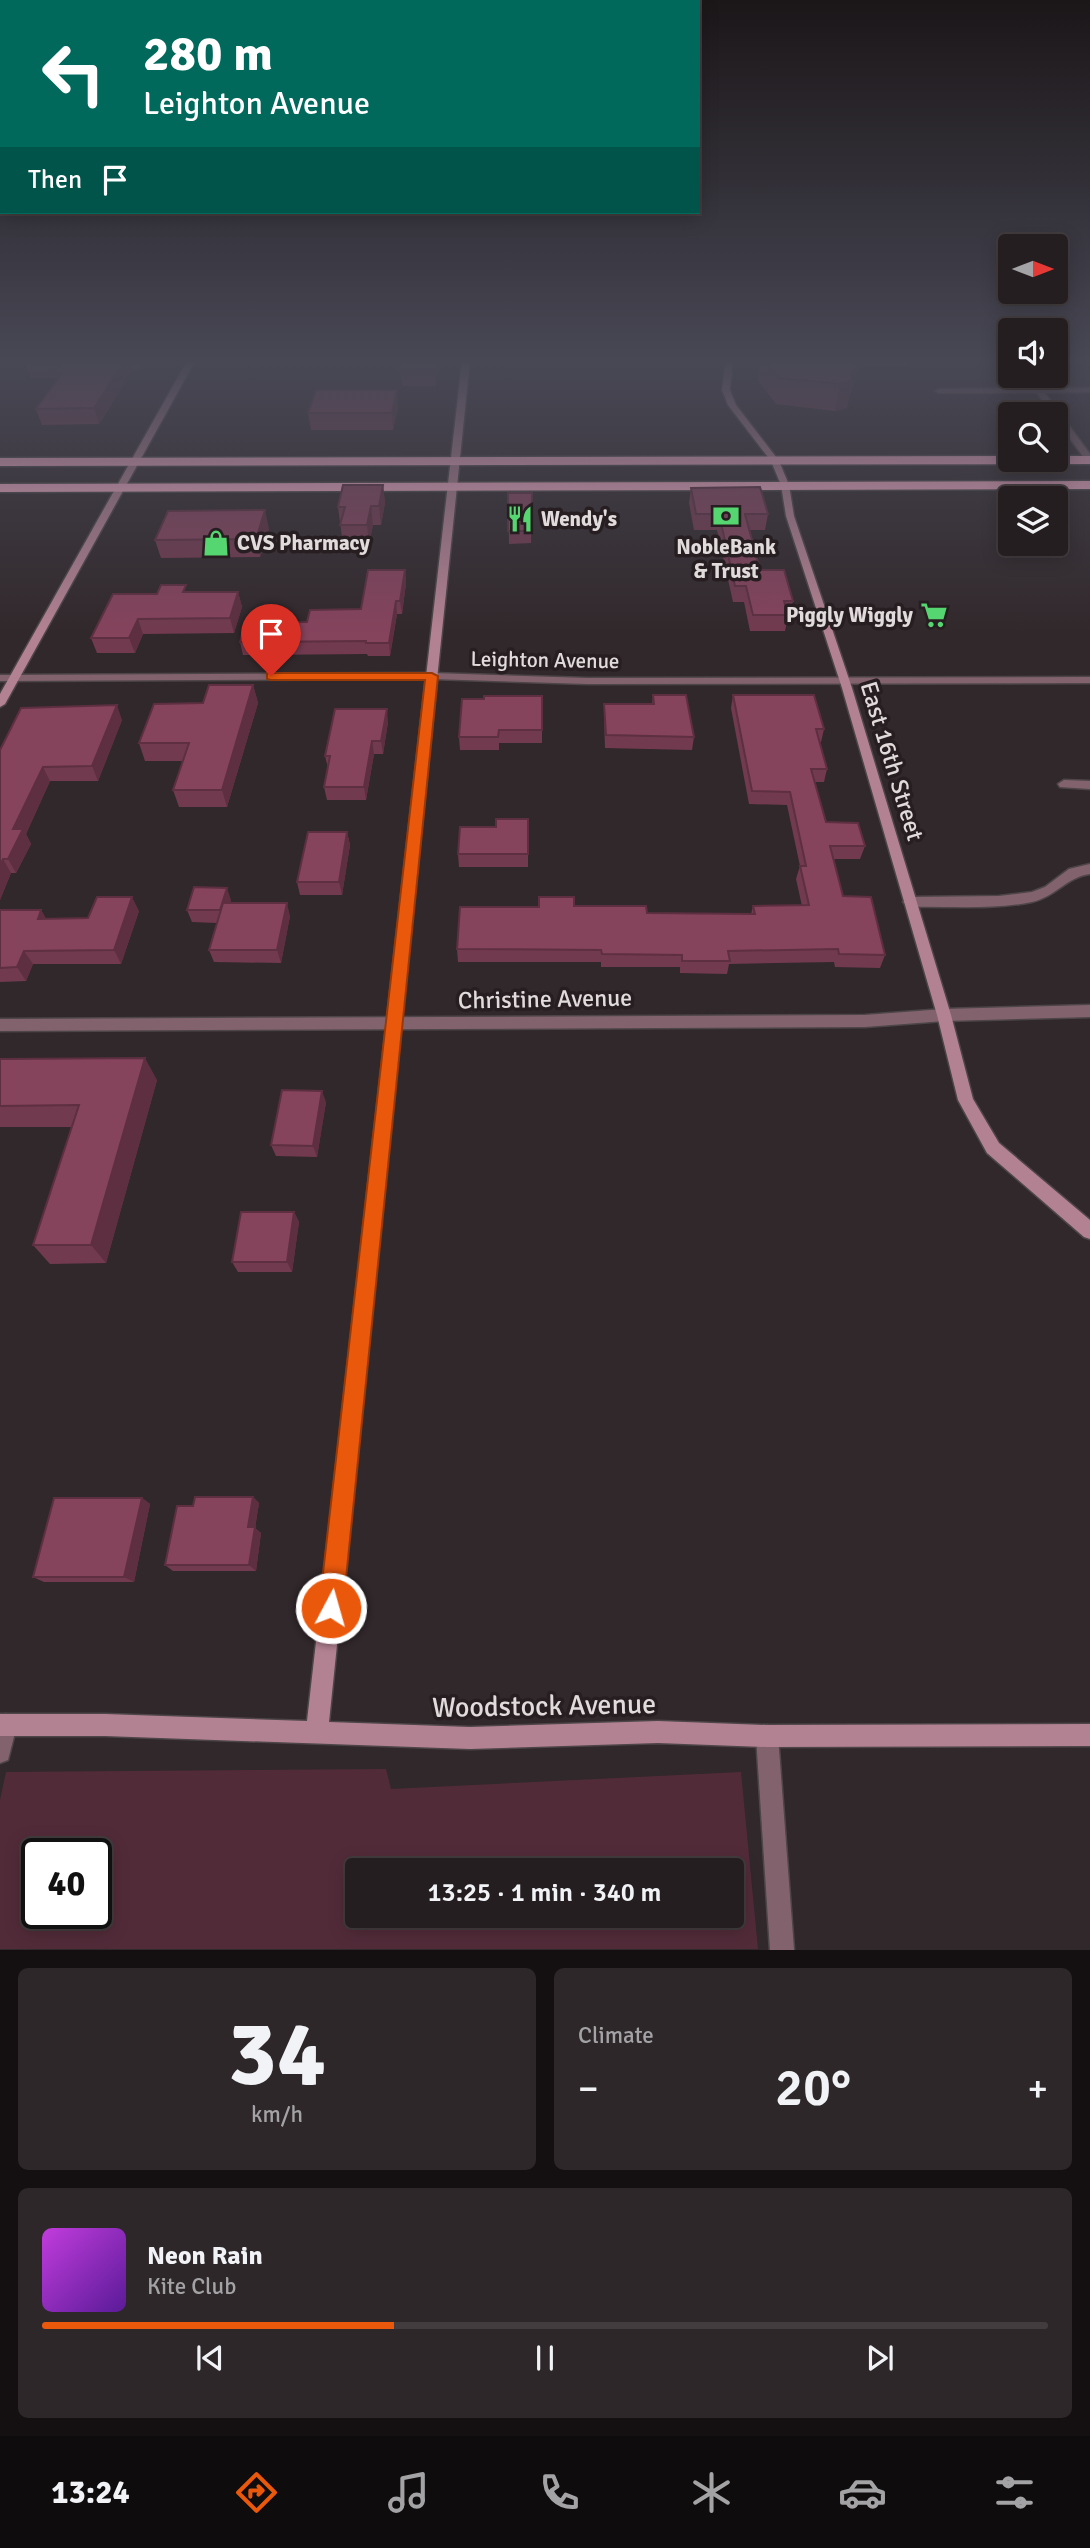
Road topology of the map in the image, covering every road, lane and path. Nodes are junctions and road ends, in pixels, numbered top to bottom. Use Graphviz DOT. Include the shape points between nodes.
graph roads {
  1 [pos="141,452"];
  2 [pos="456,452"];
  3 [pos="768,452"];
  4 [pos="1090,460"];
  5 [pos="455,461"];
  6 [pos="775,461"];
  7 [pos="0,462"];
  8 [pos="135,462"];
  9 [pos="785,485"];
  10 [pos="1090,485"];
  11 [pos="452,486"];
  12 [pos="0,488"];
  13 [pos="120,488"];
  14 [pos="432,676"];
  15 [pos="0,678"];
  16 [pos="15,678"];
  17 [pos="1090,680"];
  18 [pos="845,681"];
  19 [pos="0,704"];
  20 [pos="1064,784"];
  21 [pos="1090,785"];
  22 [pos="1090,869"];
  23 [pos="910,902"];
  24 [pos="1090,1011"];
  25 [pos="944,1015"];
  26 [pos="0,1025"];
  27 [pos="394,1025"];
  28 [pos="1090,1231"];
  29 [pos="3,1725"];
  30 [pos="317,1734"];
  31 [pos="767,1735"];
  32 [pos="1090,1735"];
  33 [pos="0,1752"];
  34 [pos="782,1950"];
  1 -- 8 [label="street"];
  2 -- 5 [label="street"];
  3 -- 6 [label="street, East 16th Street"];
  4 -- 6 [label="highway"];
  5 -- 6 [label="highway"];
  5 -- 8 [label="highway"];
  5 -- 11 [label="street"];
  6 -- 9 [label="street, East 16th Street"];
  7 -- 8 [label="highway"];
  8 -- 13 [label="street"];
  9 -- 10 [label="highway"];
  9 -- 11 [label="highway"];
  9 -- 18 [label="street, East 16th Street" via="790,516"];
  11 -- 13 [label="highway"];
  11 -- 14 [label="street"];
  12 -- 13 [label="highway"];
  13 -- 16 [label="street"];
  14 -- 16 [label="street, Leighton Avenue"];
  14 -- 18 [label="street, Leighton Avenue"];
  14 -- 27 [label="street"];
  15 -- 16 [label="street, Leighton Avenue"];
  16 -- 19 [label="street"];
  17 -- 18 [label="street, Leighton Avenue"];
  18 -- 23 [label="street, East 16th Street"];
  20 -- 21 [label="street"];
  22 -- 23 [label="street" via="1074,870 1042,895"];
  23 -- 25 [label="street, East 16th Street"];
  24 -- 25 [label="street, Christine Avenue"];
  25 -- 27 [label="street, Christine Avenue" via="865,1021"];
  25 -- 28 [label="street, East 16th Street" via="966,1100 993,1148"];
  26 -- 27 [label="street, Christine Avenue"];
  27 -- 30 [label="street"];
  29 -- 30 [label="street, Woodstock Avenue"];
  29 -- 33 [label="street"];
  30 -- 31 [label="street, Woodstock Avenue" via="470,1738 658,1732"];
  31 -- 32 [label="street, Woodstock Avenue"];
  31 -- 34 [label="street"];
}
